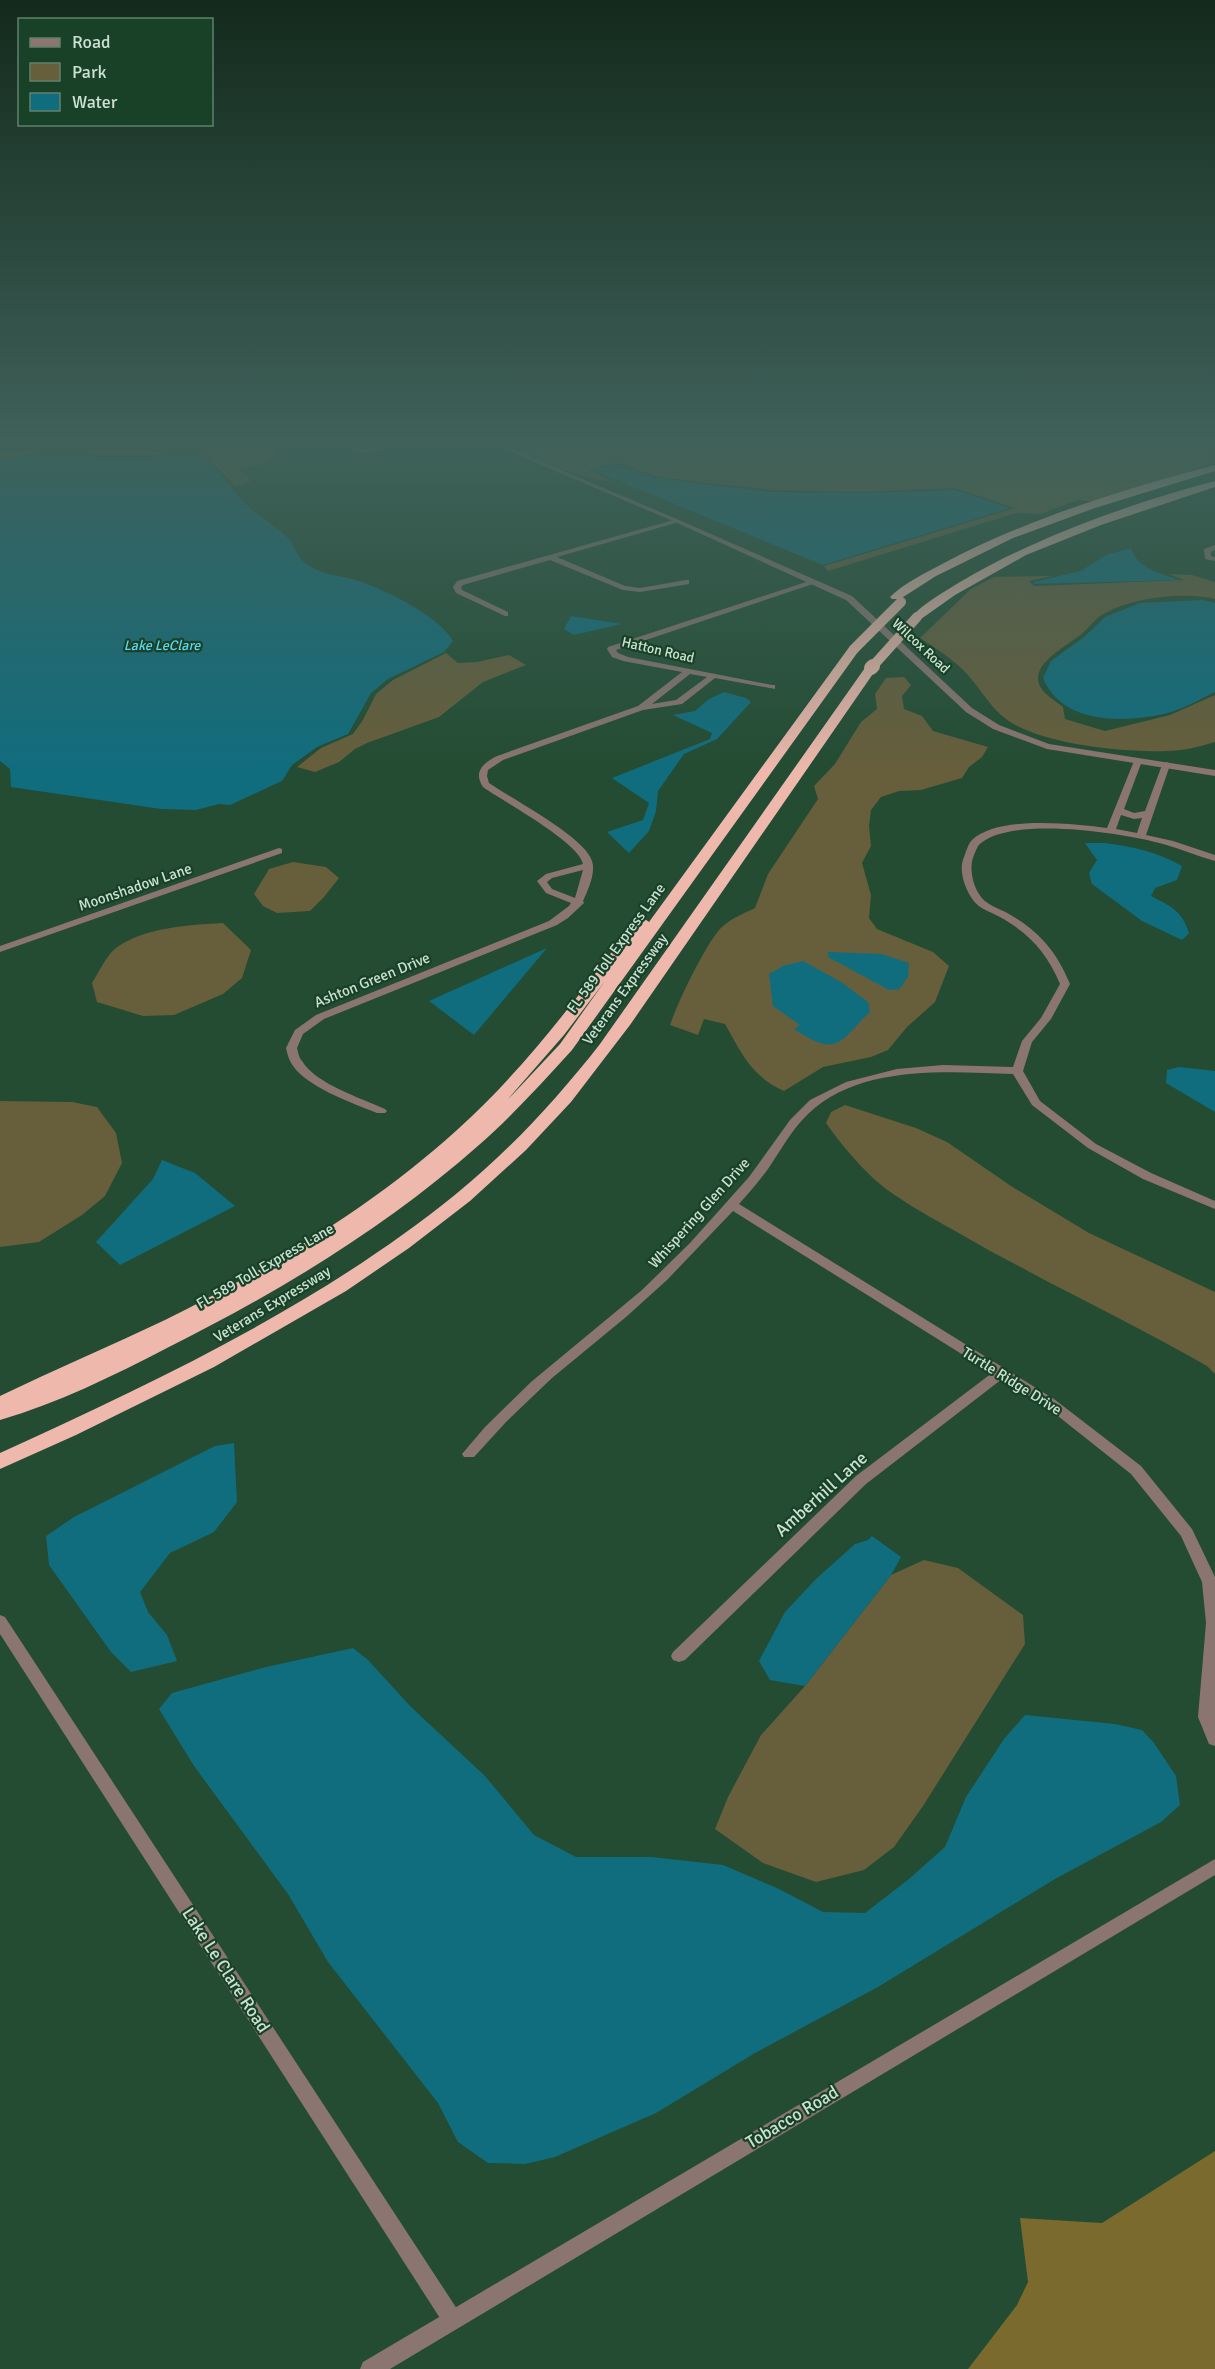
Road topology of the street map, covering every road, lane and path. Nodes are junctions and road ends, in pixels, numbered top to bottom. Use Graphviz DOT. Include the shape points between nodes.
graph roads {
  1 [pos="569,552"];
  2 [pos="747,552"];
  3 [pos="972,552"];
  4 [pos="988,552"];
  5 [pos="1022,552"];
  6 [pos="550,557"];
  7 [pos="686,582"];
  8 [pos="815,582"];
  9 [pos="899,600"];
  10 [pos="505,614"];
  11 [pos="850,646"];
  12 [pos="689,671"];
  13 [pos="713,676"];
  14 [pos="772,687"];
  15 [pos="669,689"];
  16 [pos="690,695"];
  17 [pos="641,708"];
  18 [pos="1138,761"];
  19 [pos="1166,765"];
  20 [pos="1215,773"];
  21 [pos="1120,811"];
  22 [pos="1149,813"];
  23 [pos="1110,832"];
  24 [pos="1140,837"];
  25 [pos="279,851"];
  26 [pos="1215,858"];
  27 [pos="588,866"];
  28 [pos="579,903"];
  29 [pos="0,949"];
  30 [pos="1017,1071"];
  31 [pos="381,1111"];
  32 [pos="732,1205"];
  33 [pos="1215,1205"];
  34 [pos="1001,1373"];
  35 [pos="0,1405"];
  36 [pos="0,1413"];
  37 [pos="469,1454"];
  38 [pos="0,1462"];
  39 [pos="0,1621"];
  40 [pos="1214,1624"];
  41 [pos="679,1656"];
  42 [pos="1211,1691"];
  43 [pos="1215,1739"];
  44 [pos="1215,1866"];
  45 [pos="452,2319"];
  46 [pos="370,2369"];
  1 -- 6 [label="street"];
  2 -- 8 [label="street, Wilcox Road"];
  3 -- 9 [label="highway"];
  4 -- 9 [label="highway, FL 589 Toll Express Lane"];
  5 -- 38 [label="highway, Veterans Expressway, bridge" via="955,588 893,641 611,1042 554,1112 476,1187 377,1261 264,1332"];
  6 -- 7 [label="street" via="623,588 640,590"];
  6 -- 10 [label="street" via="457,587"];
  8 -- 12 [label="street, Hatton Road" via="611,649 626,659"];
  8 -- 18 [label="street, Wilcox Road" via="849,598 969,710 996,727 1047,746"];
  9 -- 11 [label="highway, FL 589 Toll Express Lane, bridge"];
  11 -- 35 [label="highway, Veterans Expressway" via="585,999 546,1048 463,1134 397,1188 273,1270"];
  11 -- 36 [label="highway, FL 589 Toll Express Lane" via="566,1047 484,1133 411,1195 280,1281 115,1366 35,1403"];
  12 -- 13 [label="street, Hatton Road"];
  12 -- 15 [label="street"];
  13 -- 14 [label="street, Hatton Road"];
  13 -- 16 [label="street"];
  15 -- 16 [label="street"];
  15 -- 17 [label="street"];
  16 -- 17 [label="street" via="675,704"];
  17 -- 27 [label="street" via="500,758 481,773 486,786 576,845 585,854"];
  18 -- 19 [label="street, Wilcox Road"];
  18 -- 21 [label="street"];
  19 -- 20 [label="street, Wilcox Road"];
  19 -- 22 [label="street"];
  21 -- 22 [label="street" via="1138,817"];
  21 -- 23 [label="street"];
  22 -- 24 [label="street"];
  23 -- 24 [label="street"];
  23 -- 30 [label="street" via="1044,826 1005,828 977,838 968,855 967,879 978,902 1036,934 1054,957 1065,984 1046,1019 1027,1041"];
  24 -- 26 [label="street"];
  25 -- 29 [label="street, Moonshadow Lane"];
  27 -- 28 [label="street"];
  27 -- 28 [label="street" via="542,881 549,891"];
  28 -- 31 [label="street, Ashton Green Drive" via="553,923 320,1017 294,1037 291,1057 299,1066 328,1087"];
  30 -- 32 [label="street, Whispering Glen Drive" via="916,1069 867,1077 824,1096 791,1124 762,1169"];
  30 -- 33 [label="street" via="1036,1103 1092,1146 1147,1176"];
  32 -- 34 [label="street, Turtle Ridge Drive"];
  32 -- 37 [label="street, Whispering Glen Drive" via="685,1256 558,1365"];
  34 -- 40 [label="street, Turtle Ridge Drive" via="1049,1402 1136,1470 1186,1533 1210,1582"];
  34 -- 41 [label="street, Amberhill Lane" via="861,1480"];
  39 -- 45 [label="street, Lake Le Clare Road"];
  40 -- 42 [label="street, Turtle Ridge Drive"];
  42 -- 43 [label="street, Turtle Ridge Drive" via="1206,1717"];
  44 -- 45 [label="street, Tobacco Road"];
  45 -- 46 [label="street, Tobacco Road"];
}
